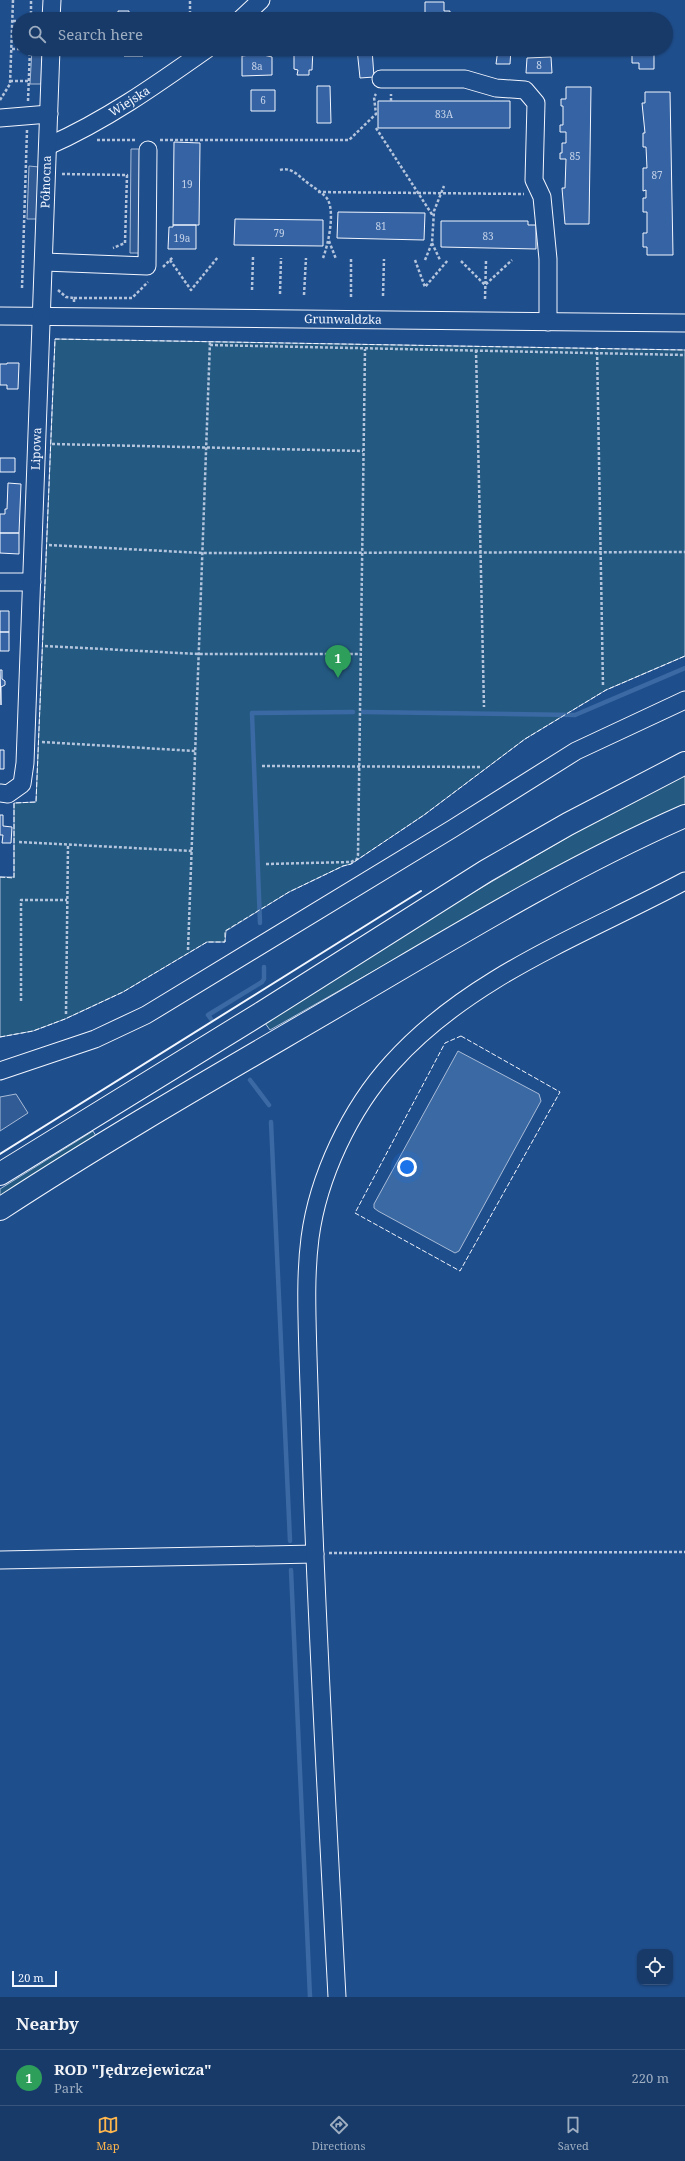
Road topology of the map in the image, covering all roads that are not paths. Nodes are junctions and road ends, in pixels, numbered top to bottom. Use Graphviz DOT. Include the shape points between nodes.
graph roads {
  1 [pos="52,0"];
  2 [pos="261,0"];
  3 [pos="51,12"];
  4 [pos="248,12"];
  5 [pos="51,56"];
  6 [pos="197,56"];
  7 [pos="383,87"];
  8 [pos="49,114"];
  9 [pos="0,118"];
  10 [pos="147,143"];
  11 [pos="48,146"];
  12 [pos="44,262"];
  13 [pos="42,315"];
  14 [pos="0,316"];
  15 [pos="548,322"];
  16 [pos="685,323"];
  17 [pos="0,582"];
  18 [pos="32,582"];
  19 [pos="685,700"];
  20 [pos="685,764"];
  21 [pos="4,794"];
  22 [pos="685,816"];
  23 [pos="685,881"];
  24 [pos="0,1071"];
  25 [pos="0,1174"];
  26 [pos="0,1209"];
  27 [pos="315,1554"];
  28 [pos="0,1560"];
  29 [pos="337,1997"];
  1 -- 3 [label="street"];
  2 -- 4 [label="street"];
  5 -- 8 [label="street, Północna"];
  6 -- 11 [label="street, Wiejska" via="152,88 78,132"];
  7 -- 15 [label="street" via="466,79 496,88 525,90 536,103 534,180 542,197 548,259"];
  8 -- 9 [label="street"];
  8 -- 11 [label="street, Północna"];
  10 -- 12 [label="street" via="147,266"];
  11 -- 12 [label="street, Północna"];
  12 -- 13 [label="street, Północna"];
  13 -- 14 [label="street, Grunwaldzka"];
  13 -- 15 [label="street, Grunwaldzka"];
  13 -- 18 [label="street, Lipowa"];
  15 -- 16 [label="street, Grunwaldzka"];
  17 -- 18 [label="street"];
  18 -- 21 [label="street, Lipowa" via="25,763 22,784"];
  19 -- 24 [label="street" via="576,751 146,1015 95,1039"];
  20 -- 25 [label="highway" via="568,824 486,871"];
  22 -- 26 [label="highway" via="589,862 502,909"];
  23 -- 27 [label="street" via="495,978 453,1007 421,1033 390,1065 354,1114 338,1145 322,1186 310,1237 306,1296"];
  27 -- 28 [label="street"];
  27 -- 29 [label="street"];
}
